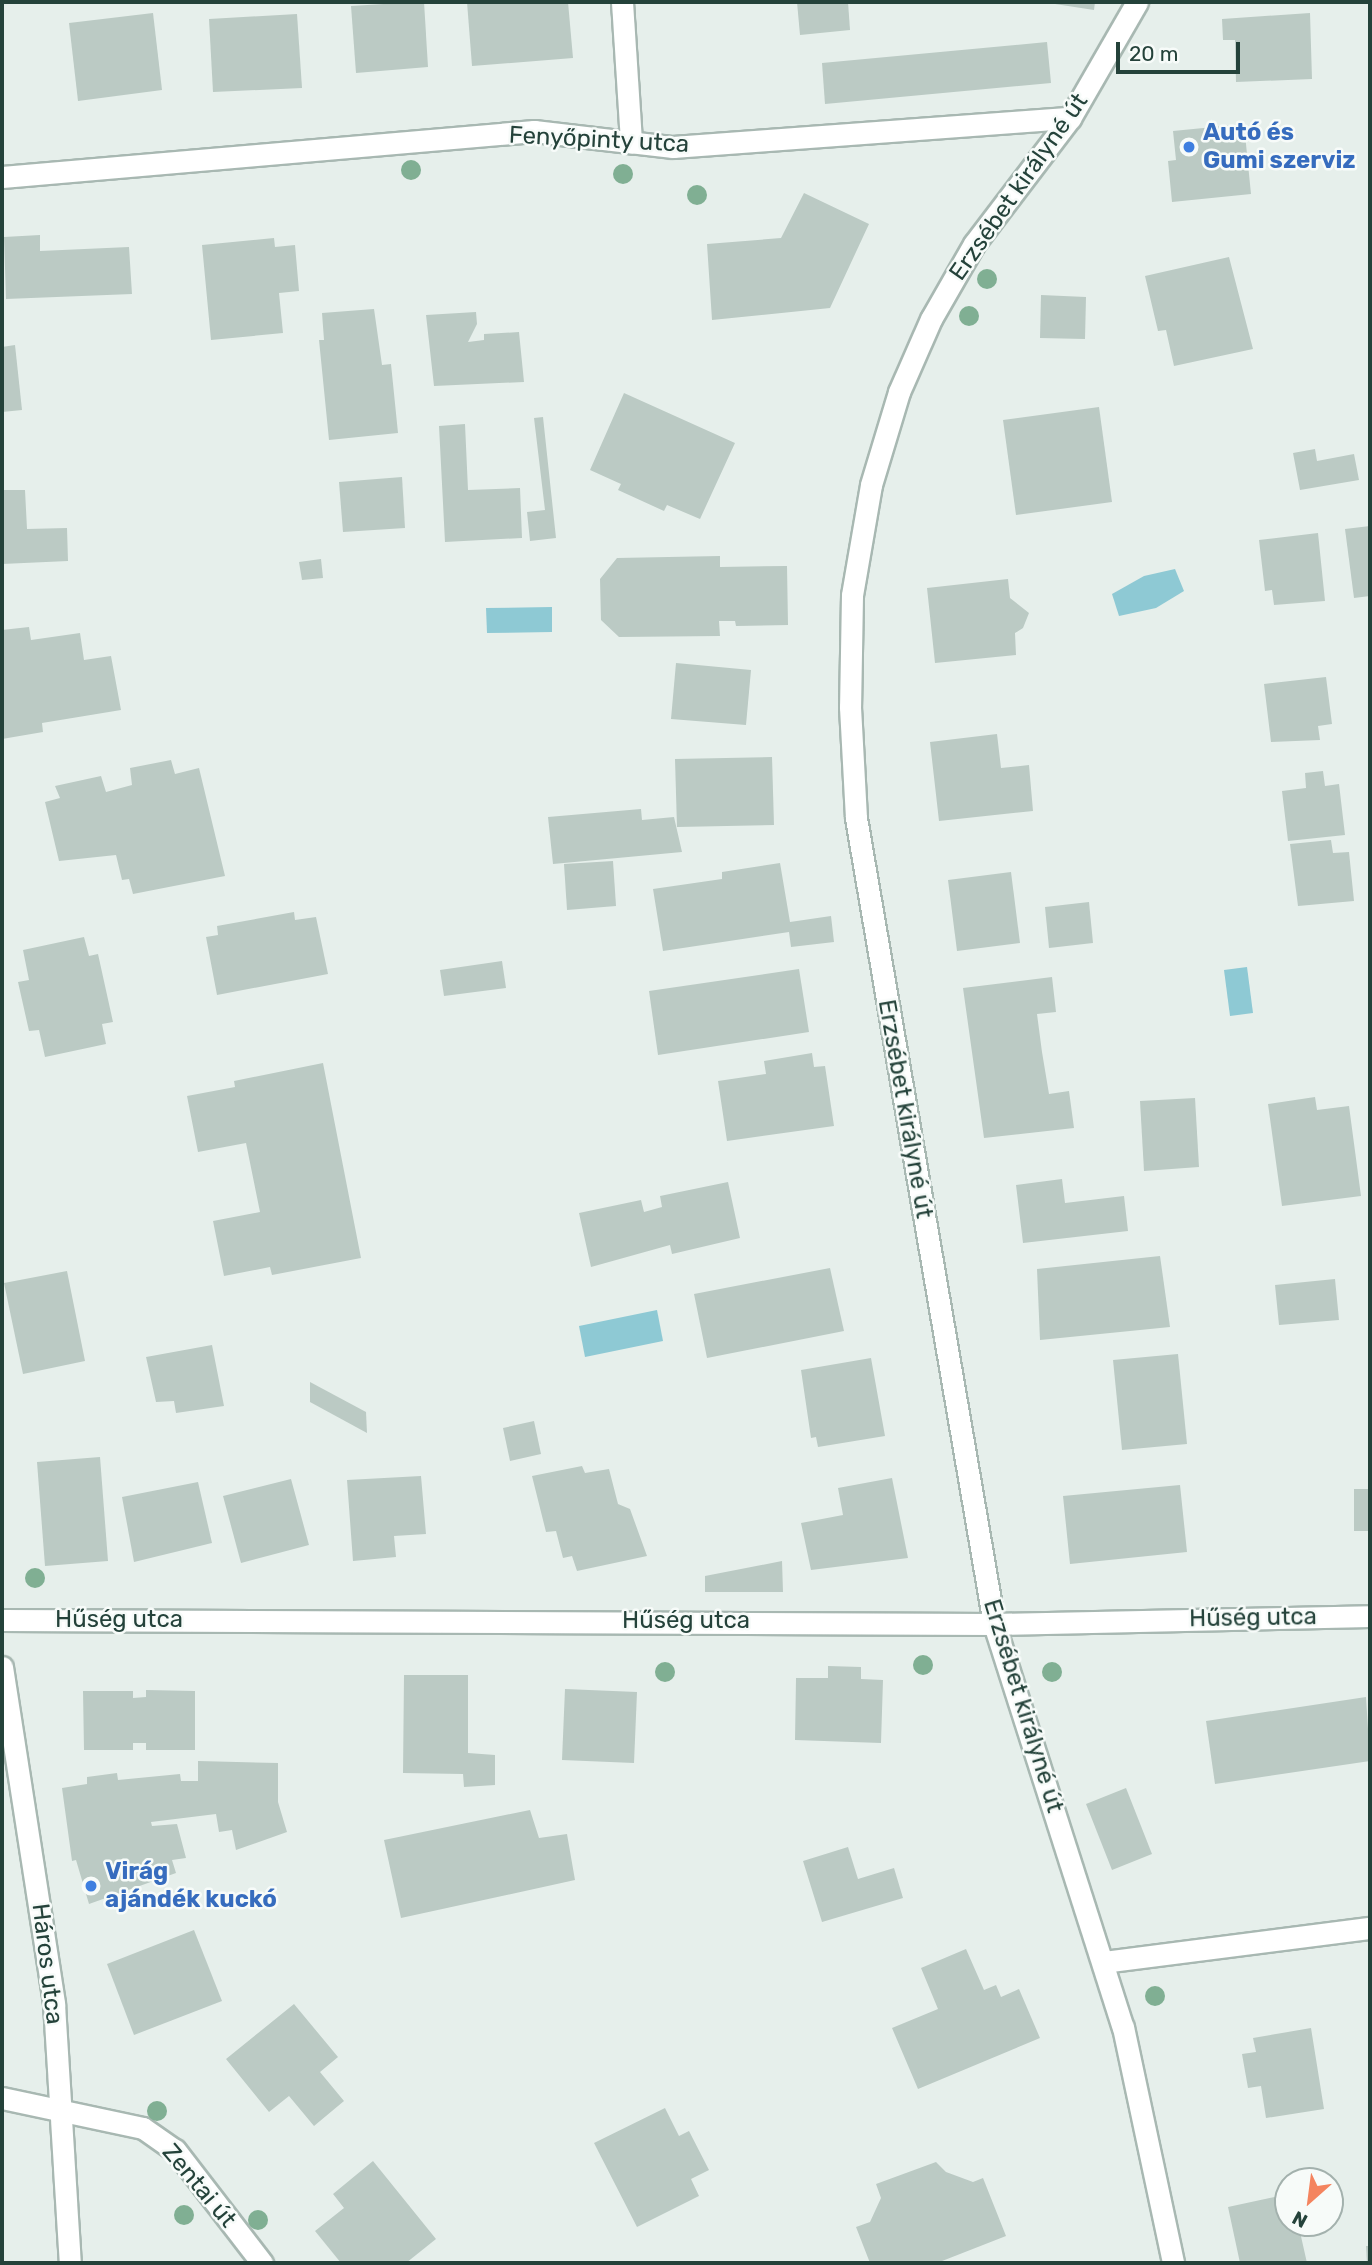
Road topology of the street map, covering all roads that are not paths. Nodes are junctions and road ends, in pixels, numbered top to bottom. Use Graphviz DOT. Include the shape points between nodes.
graph roads {
  1 [pos="622,2"];
  2 [pos="1137,2"];
  3 [pos="1070,118"];
  4 [pos="631,143"];
  5 [pos="2,177"];
  6 [pos="1370,1616"];
  7 [pos="2,1620"];
  8 [pos="994,1623"];
  9 [pos="2,1667"];
  10 [pos="1370,1928"];
  11 [pos="1103,1962"];
  12 [pos="2,2098"];
  13 [pos="62,2114"];
  14 [pos="70,2263"];
  15 [pos="262,2263"];
  16 [pos="1173,2263"];
  1 -- 4 [label="street"];
  2 -- 3 [label="street, Erzsébet királyné út"];
  3 -- 4 [label="street, Fenyőpinty utca" via="673,147"];
  3 -- 8 [label="street, Erzsébet királyné út" via="974,244 930,318 898,392 871,485 852,595 850,707 856,818"];
  4 -- 5 [label="street, Fenyőpinty utca" via="534,131"];
  6 -- 8 [label="street, Hűség utca"];
  7 -- 8 [label="street, Hűség utca"];
  8 -- 11 [label="street, Erzsébet királyné út"];
  9 -- 13 [label="street, Háros utca" via="54,2004"];
  10 -- 11 [label="street"];
  11 -- 16 [label="street, Erzsébet királyné út" via="1123,2027"];
  12 -- 13 [label="street, Zentai út"];
  13 -- 14 [label="street, Háros utca"];
  13 -- 15 [label="street, Zentai út" via="143,2128 175,2150"];
}
